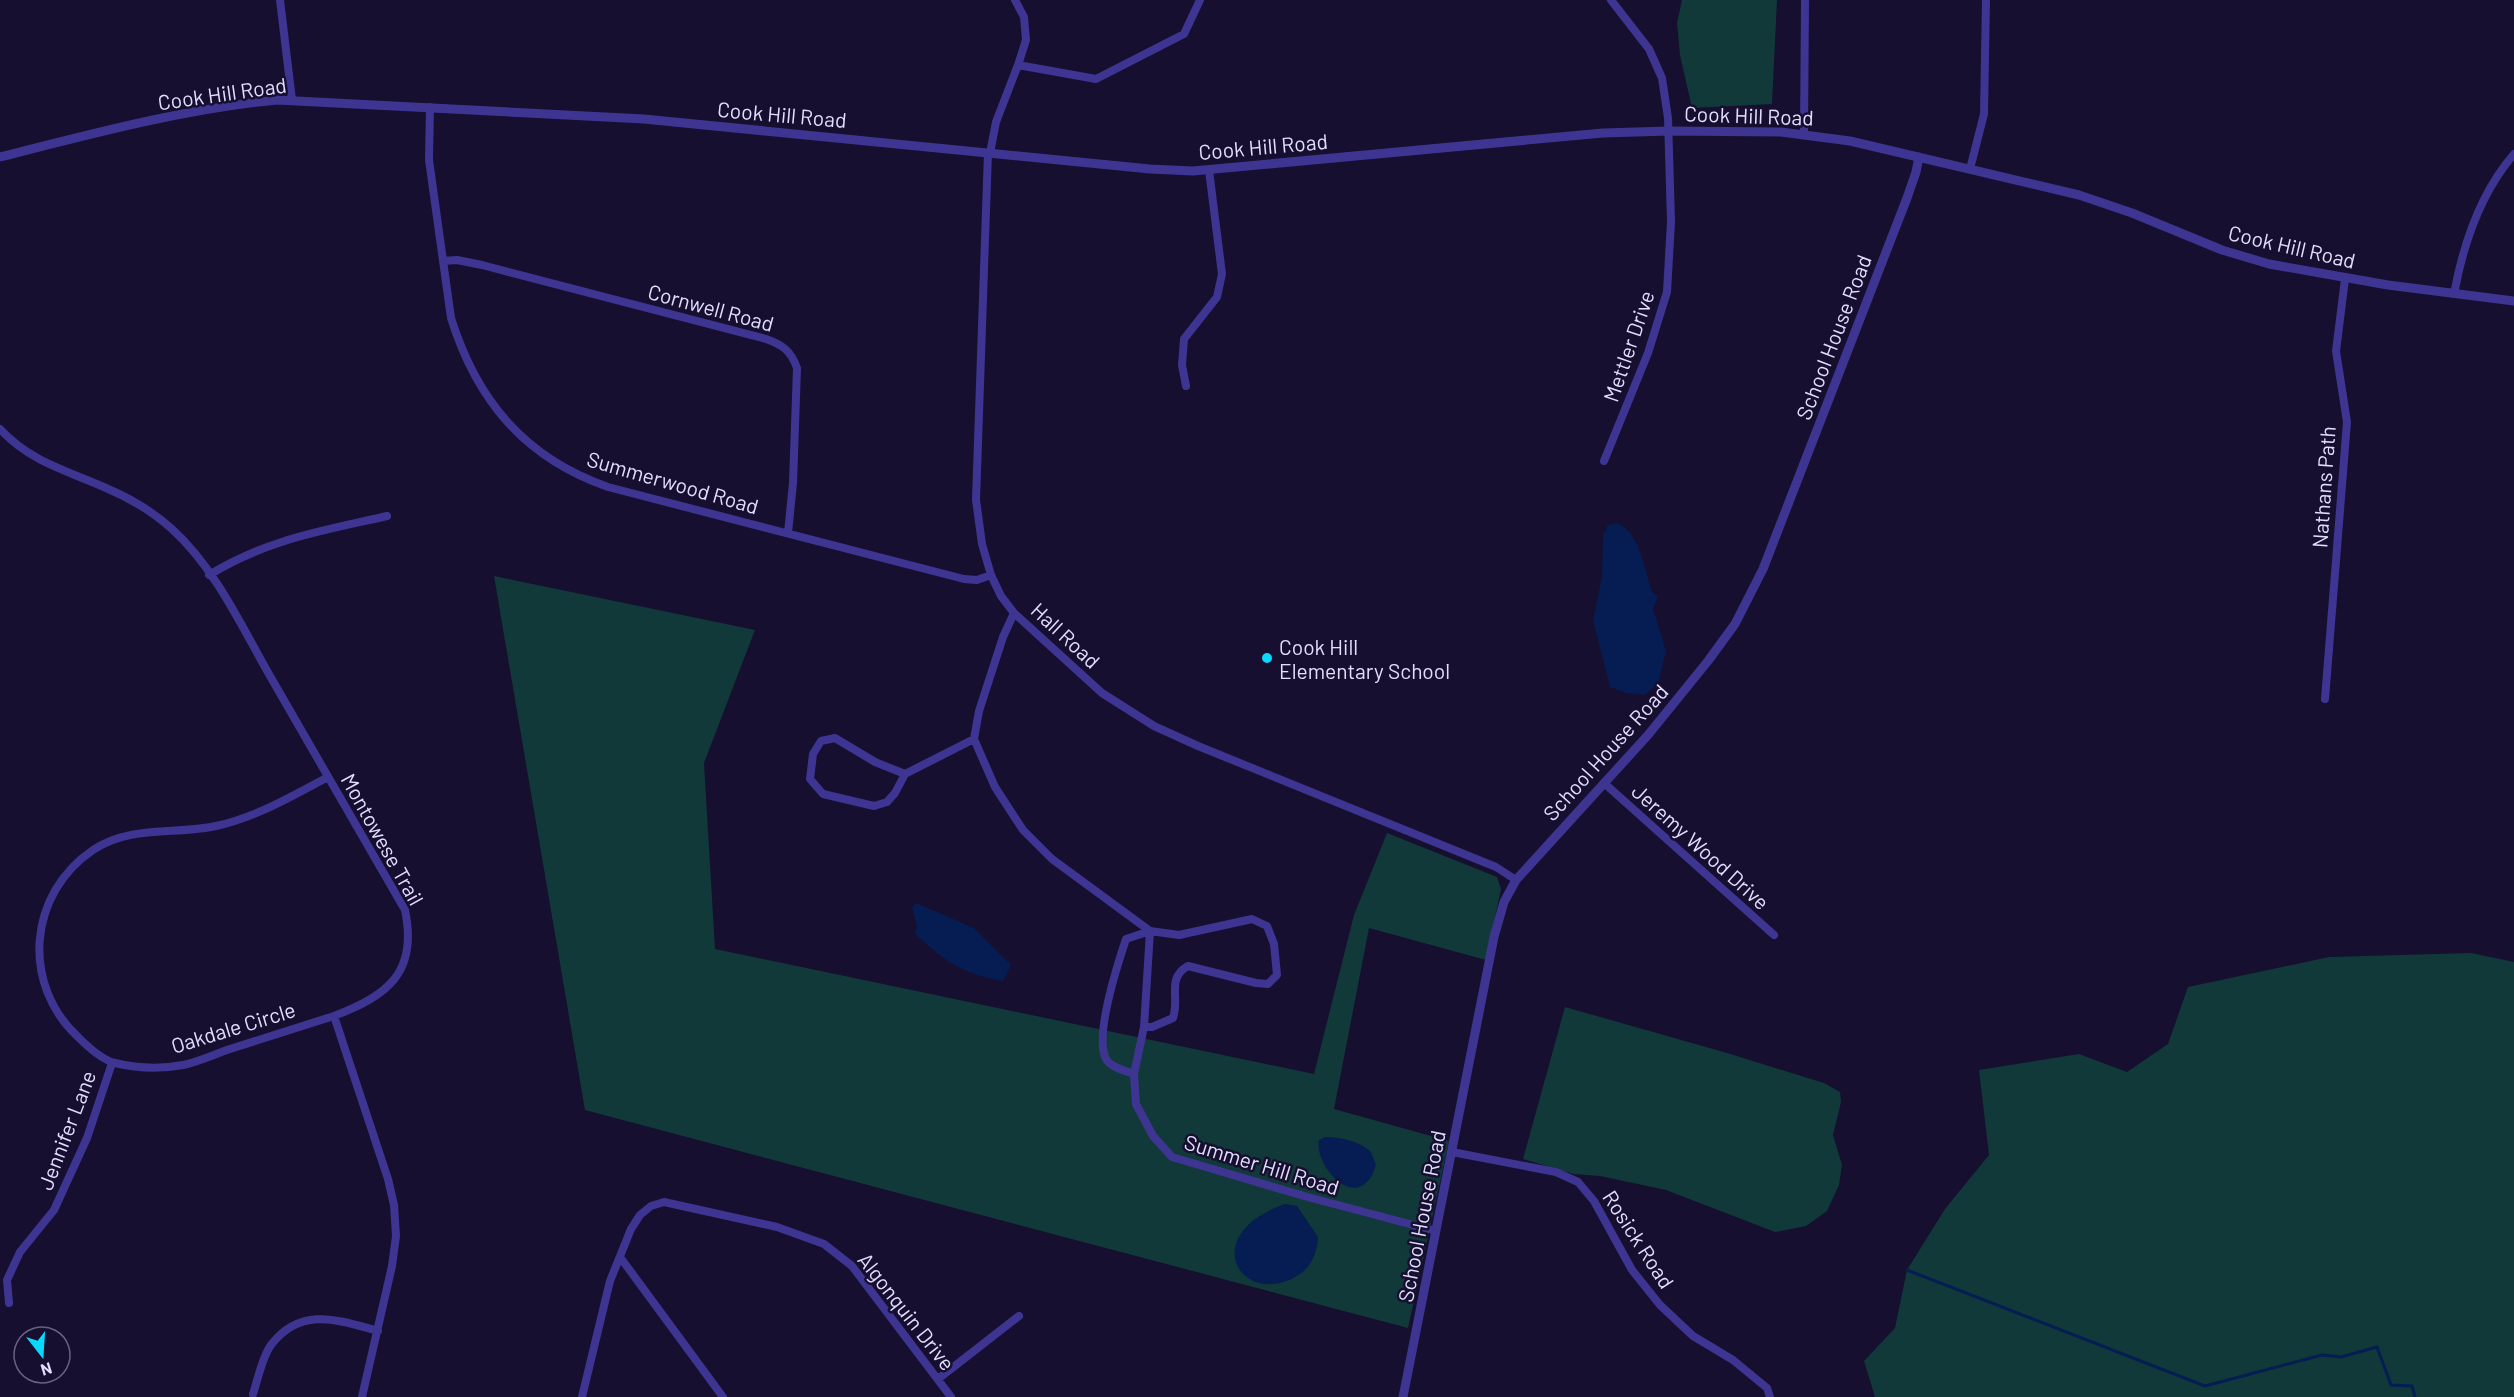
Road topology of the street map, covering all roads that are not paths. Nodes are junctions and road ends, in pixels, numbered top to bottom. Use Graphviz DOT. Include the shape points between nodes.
graph roads {
  1 [pos="280,0"];
  2 [pos="1015,0"];
  3 [pos="1200,0"];
  4 [pos="1611,0"];
  5 [pos="1805,0"];
  6 [pos="1986,0"];
  7 [pos="1018,65"];
  8 [pos="292,100"];
  9 [pos="430,107"];
  10 [pos="1669,131"];
  11 [pos="1804,134"];
  12 [pos="989,153"];
  13 [pos="2514,154"];
  14 [pos="0,157"];
  15 [pos="1919,157"];
  16 [pos="1970,169"];
  17 [pos="1209,170"];
  18 [pos="442,261"];
  19 [pos="2345,279"];
  20 [pos="2454,294"];
  21 [pos="2514,301"];
  22 [pos="1186,386"];
  23 [pos="0,430"];
  24 [pos="1604,461"];
  25 [pos="387,516"];
  26 [pos="788,533"];
  27 [pos="209,574"];
  28 [pos="990,575"];
  29 [pos="1014,613"];
  30 [pos="2325,699"];
  31 [pos="974,739"];
  32 [pos="905,774"];
  33 [pos="328,777"];
  34 [pos="1604,783"];
  35 [pos="1516,880"];
  36 [pos="1150,931"];
  37 [pos="1774,935"];
  38 [pos="334,1016"];
  39 [pos="1144,1027"];
  40 [pos="112,1063"];
  41 [pos="1134,1074"];
  42 [pos="1452,1152"];
  43 [pos="1436,1231"];
  44 [pos="620,1257"];
  45 [pos="9,1303"];
  46 [pos="1019,1316"];
  47 [pos="378,1331"];
  48 [pos="938,1379"];
  49 [pos="253,1394"];
  50 [pos="362,1397"];
  51 [pos="582,1397"];
  52 [pos="723,1397"];
  53 [pos="951,1397"];
  54 [pos="1403,1397"];
  55 [pos="1770,1397"];
  1 -- 8 [label="street"];
  2 -- 7 [label="street, Hall Road" via="1024,17 1026,40"];
  3 -- 7 [label="street" via="1184,34 1096,79"];
  4 -- 10 [label="street, Mettler Drive" via="1656,62"];
  5 -- 11 [label="street"];
  6 -- 16 [label="street" via="1984,114"];
  7 -- 12 [label="street, Hall Road" via="996,122"];
  8 -- 9 [label="street, Cook Hill Road"];
  8 -- 14 [label="street, Cook Hill Road" via="233,105"];
  9 -- 12 [label="street, Cook Hill Road" via="655,120"];
  9 -- 18 [label="street, Summerwood Road" via="429,160"];
  10 -- 11 [label="street, Cook Hill Road"];
  10 -- 17 [label="street, Cook Hill Road" via="1573,135"];
  10 -- 24 [label="street, Mettler Drive" via="1671,213 1667,292 1648,353"];
  11 -- 15 [label="street, Cook Hill Road"];
  12 -- 17 [label="street, Cook Hill Road" via="1150,169"];
  12 -- 28 [label="street, Hall Road" via="976,500"];
  13 -- 20 [label="street" via="2483,200"];
  15 -- 16 [label="street, Cook Hill Road"];
  15 -- 34 [label="street, School House Road" via="1888,248 1749,599 1708,661"];
  16 -- 19 [label="street, Cook Hill Road" via="2088,198 2252,260"];
  17 -- 22 [label="street" via="1222,274 1217,297 1184,339 1182,365"];
  18 -- 26 [label="street, Summerwood Road" via="451,318 479,386 512,428 539,450 587,479"];
  18 -- 26 [label="street, Cornwell Road" via="482,265 783,345 797,368"];
  19 -- 20 [label="street, Cook Hill Road"];
  19 -- 30 [label="street, Nathans Path" via="2336,351 2347,422"];
  20 -- 21 [label="street, Cook Hill Road"];
  23 -- 27 [label="street, Montowese Trail" via="40,461 144,508 172,529"];
  25 -- 27 [label="street" via="284,539"];
  26 -- 28 [label="street, Summerwood Road" via="964,579"];
  27 -- 33 [label="street, Montowese Trail"];
  28 -- 29 [label="street, Hall Road"];
  29 -- 31 [label="street" via="979,711"];
  29 -- 35 [label="street, Hall Road" via="1102,693 1154,726 1496,867"];
  31 -- 32 [label="street"];
  31 -- 36 [label="street" via="995,787 1023,830 1052,859"];
  32 -- 32 [label="street" via="875,762 835,738 821,741 813,754 810,779 823,794 874,806 887,802"];
  33 -- 38 [label="street, Montowese Trail" via="405,910 409,932 405,962 389,987 364,1004"];
  33 -- 40 [label="street, Oakdale Circle" via="268,809 216,826 131,834 94,849 61,878 42,921 38,959 48,996 64,1024"];
  34 -- 35 [label="street, School House Road"];
  34 -- 37 [label="street, Jeremy Wood Drive"];
  35 -- 42 [label="street, School House Road" via="1504,902 1494,937"];
  36 -- 39 [label="street, Summer Hill Road"];
  36 -- 39 [label="street" via="1179,935 1252,919 1267,926 1274,944 1277,975 1268,984 1256,983 1188,966 1174,980 1173,1018"];
  36 -- 41 [label="street" via="1125,939 1109,992 1102,1046 1106,1060"];
  38 -- 40 [label="street, Oakdale Circle" via="183,1065 147,1067"];
  38 -- 47 [label="street" via="393,1205 396,1236"];
  39 -- 41 [label="street, Summer Hill Road"];
  40 -- 45 [label="street, Jennifer Lane" via="87,1138 54,1210 20,1252 7,1280"];
  41 -- 43 [label="street, Summer Hill Road" via="1136,1104 1153,1136 1172,1157"];
  42 -- 43 [label="street, School House Road"];
  42 -- 55 [label="street, Rosick Road" via="1556,1172 1578,1182 1594,1201 1632,1270 1660,1305 1694,1336 1733,1360 1767,1388"];
  43 -- 54 [label="street, School House Road"];
  44 -- 48 [label="street, Algonquin Drive" via="640,1215 664,1202 777,1227 824,1244 852,1266"];
  44 -- 51 [label="street, Algonquin Drive" via="610,1281"];
  44 -- 52 [label="street"];
  46 -- 48 [label="street"];
  47 -- 49 [label="street" via="333,1319 307,1320 287,1330 270,1347"];
  47 -- 50 [label="street"];
  48 -- 53 [label="street, Algonquin Drive"];
}
